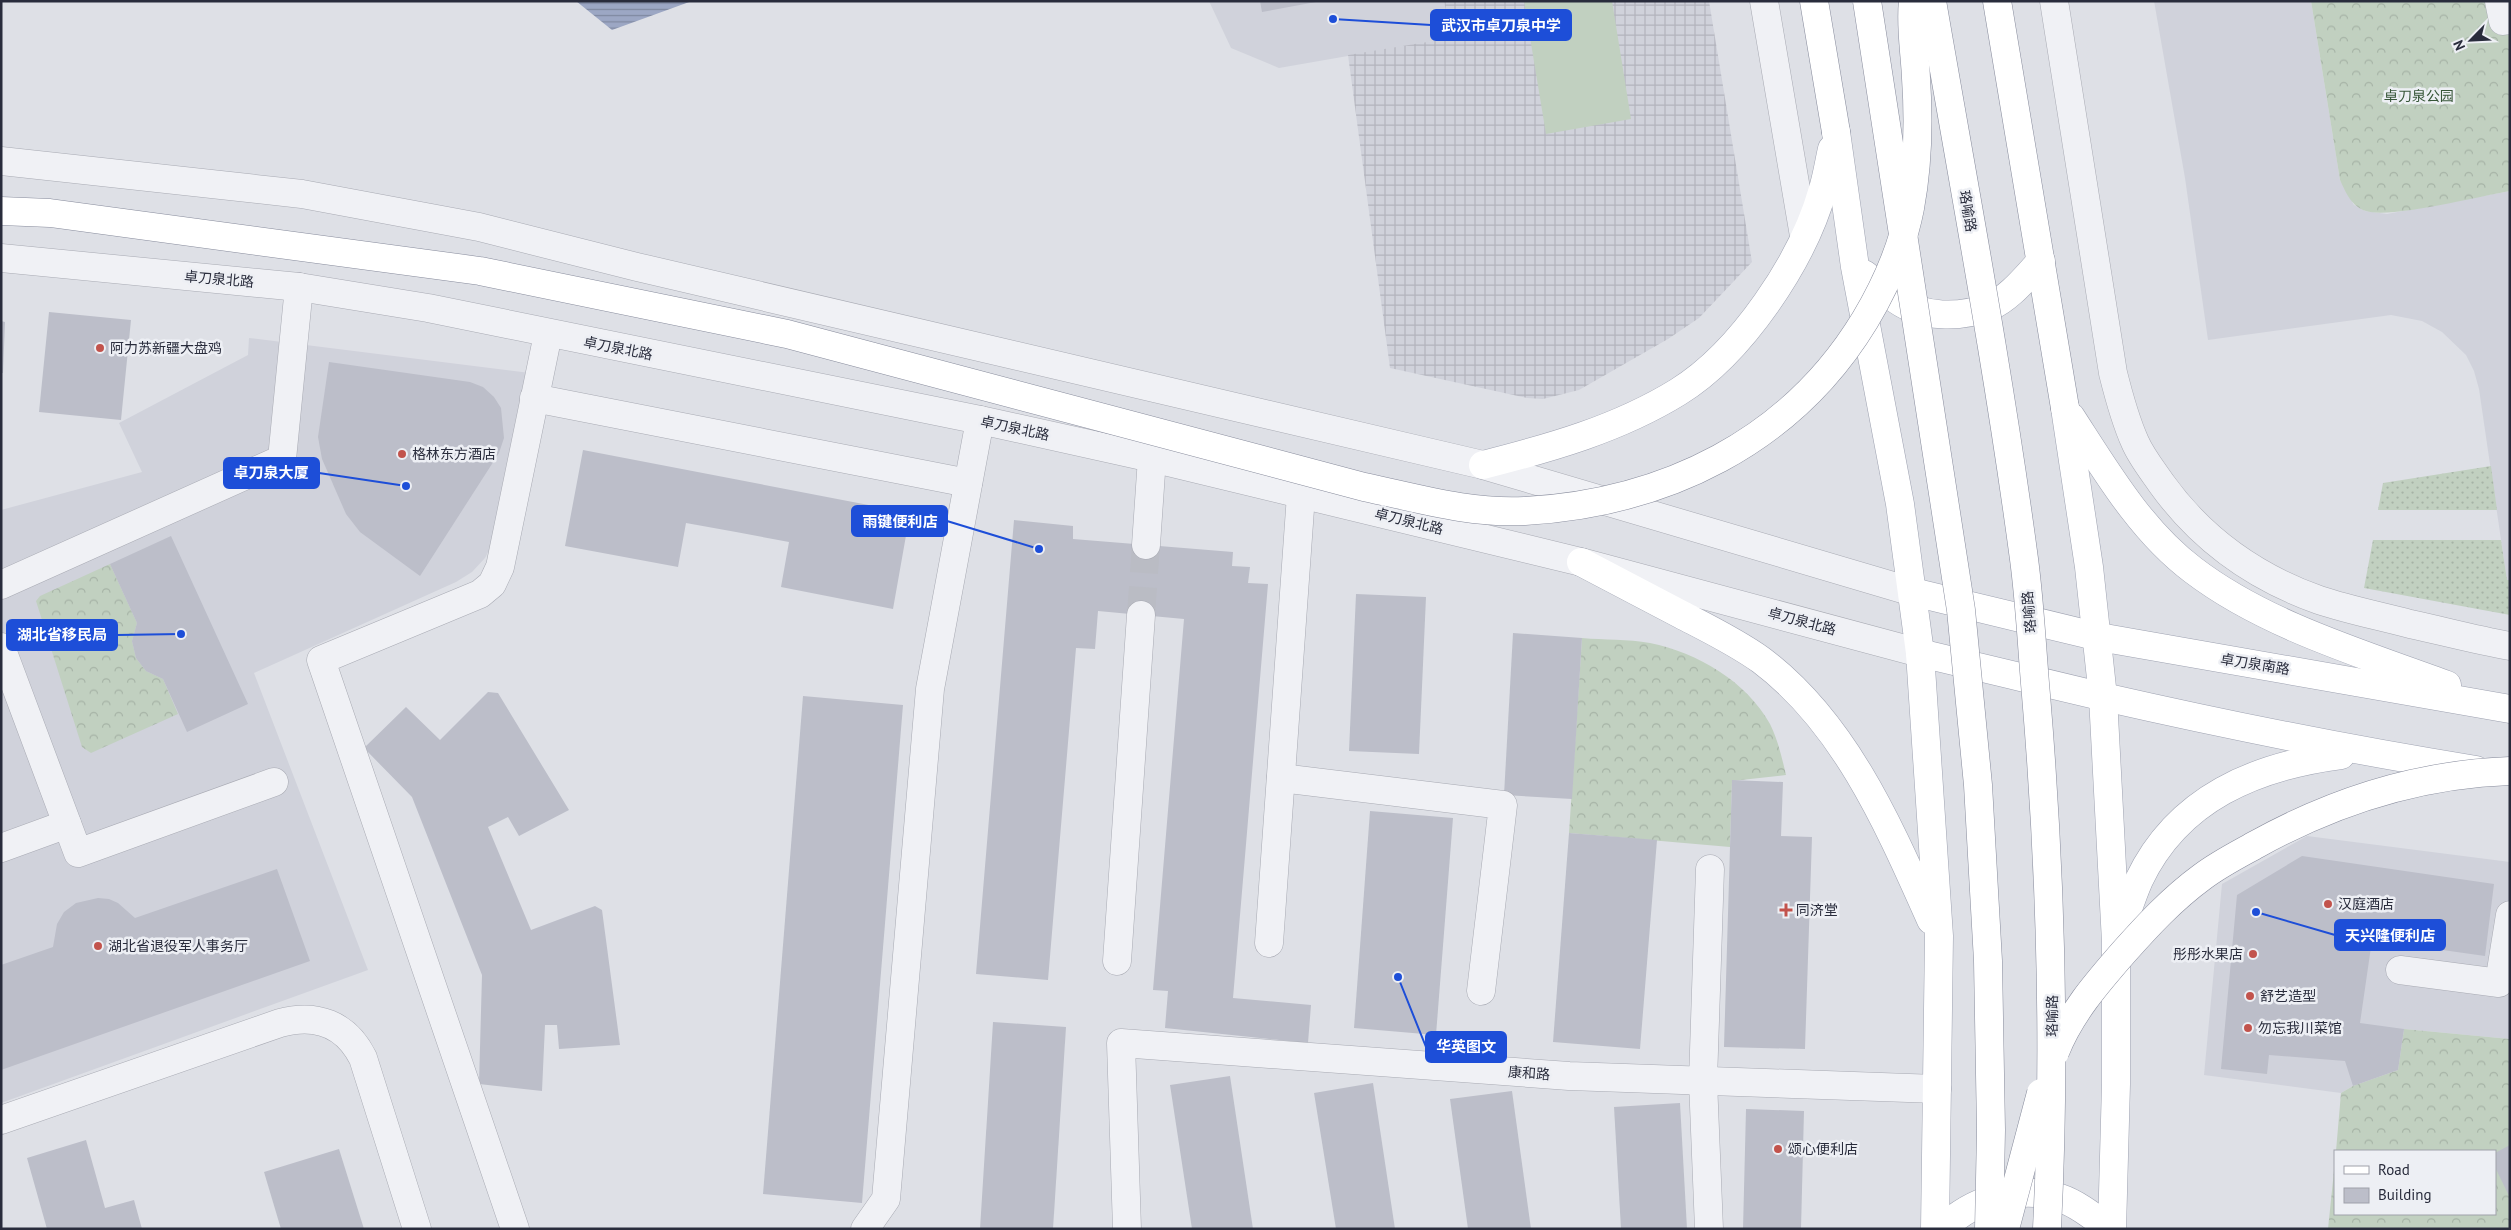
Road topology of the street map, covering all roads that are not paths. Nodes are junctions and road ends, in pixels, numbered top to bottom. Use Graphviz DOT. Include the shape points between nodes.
graph roads {
  1 [pos="1764,1"];
  2 [pos="1814,1"];
  3 [pos="1867,1"];
  4 [pos="1913,1"];
  5 [pos="1932,1"];
  6 [pos="1997,1"];
  7 [pos="2054,1"];
  8 [pos="2499,1"];
  9 [pos="2510,20"];
  10 [pos="1836,132"];
  11 [pos="1,161"];
  12 [pos="1,211"];
  13 [pos="1804,236"];
  14 [pos="1,258"];
  15 [pos="2041,261"];
  16 [pos="1855,267"];
  17 [pos="299,287"];
  18 [pos="548,334"];
  19 [pos="534,398"];
  20 [pos="2065,408"];
  21 [pos="980,420"];
  22 [pos="1152,458"];
  23 [pos="1483,465"];
  24 [pos="968,483"];
  25 [pos="1301,495"];
  26 [pos="1146,545"];
  27 [pos="1581,562"];
  28 [pos="1,585"];
  29 [pos="1913,592"];
  30 [pos="1141,615"];
  31 [pos="2099,637"];
  32 [pos="2510,646"];
  33 [pos="1,647"];
  34 [pos="1920,653"];
  35 [pos="2103,697"];
  36 [pos="2510,709"];
  37 [pos="2362,752"];
  38 [pos="2510,771"];
  39 [pos="2510,775"];
  40 [pos="1281,778"];
  41 [pos="274,782"];
  42 [pos="67,824"];
  43 [pos="1,848"];
  44 [pos="1710,869"];
  45 [pos="2510,915"];
  46 [pos="1939,936"];
  47 [pos="2116,942"];
  48 [pos="1269,943"];
  49 [pos="1117,961"];
  50 [pos="2400,970"];
  51 [pos="1482,991"];
  52 [pos="1703,1082"];
  53 [pos="1937,1089"];
  54 [pos="1,1120"];
  55 [pos="417,1229"];
  56 [pos="515,1229"];
  57 [pos="865,1229"];
  58 [pos="1127,1229"];
  59 [pos="1708,1229"];
  60 [pos="1935,1229"];
  61 [pos="1942,1229"];
  62 [pos="1989,1229"];
  63 [pos="2005,1229"];
  64 [pos="2047,1229"];
  65 [pos="2111,1229"];
  1 -- 13 [label="street"];
  2 -- 10 [label="main road"];
  3 -- 62 [label="main road, bridge" via="1961,610 1978,785 1988,961"];
  4 -- 12 [label="main road, bridge" via="1918,108 1917,162 1910,209 1893,269 1850,344 1792,410 1724,457 1630,494 1533,510 1460,507 1364,487 787,334 480,270 50,213"];
  5 -- 64 [label="main road, 珞喻路, bridge" via="2024,562 2045,802 2053,970"];
  6 -- 15 [label="main road"];
  7 -- 32 [label="street" via="2113,373 2132,434 2150,467 2199,529 2228,554 2278,583 2358,612"];
  8 -- 9 [label="street" via="2503,21"];
  10 -- 13 [label="main road" via="1823,190"];
  10 -- 16 [label="main road"];
  11 -- 23 [label="street" via="302,194 479,227"];
  13 -- 23 [label="main road" via="1784,274 1736,343 1707,371 1678,392 1640,413 1591,433 1547,449"];
  14 -- 17 [label="street, 卓刀泉北路"];
  15 -- 16 [label="main road" via="2016,287 1990,306 1951,314 1925,312 1898,301"];
  15 -- 20 [label="main road"];
  16 -- 29 [label="main road" via="1900,504"];
  17 -- 18 [label="street, 卓刀泉北路" via="428,308"];
  17 -- 28 [label="street" via="282,459"];
  18 -- 19 [label="street"];
  18 -- 21 [label="street, 卓刀泉北路"];
  19 -- 24 [label="street"];
  19 -- 56 [label="street" via="500,567 492,584 480,594 321,660"];
  20 -- 31 [label="main road"];
  20 -- 36 [label="main road" via="2108,474 2152,531 2192,569 2222,590 2331,642"];
  21 -- 22 [label="street, 卓刀泉北路"];
  21 -- 24 [label="street"];
  22 -- 25 [label="street, 卓刀泉北路"];
  22 -- 26 [label="street"];
  23 -- 29 [label="street"];
  24 -- 57 [label="street" via="930,689 886,1199"];
  25 -- 27 [label="street, 卓刀泉北路"];
  25 -- 40 [label="street"];
  27 -- 34 [label="street, 卓刀泉北路"];
  27 -- 46 [label="main road" via="1727,638 1775,672 1819,714 1865,786 1903,857"];
  29 -- 31 [label="main road, 卓刀泉南路"];
  29 -- 34 [label="main road"];
  30 -- 49 [label="street"];
  31 -- 35 [label="main road"];
  31 -- 36 [label="main road, 卓刀泉南路"];
  33 -- 42 [label="street"];
  34 -- 35 [label="main road, 卓刀泉北路"];
  34 -- 46 [label="main road"];
  35 -- 37 [label="main road"];
  35 -- 47 [label="main road"];
  37 -- 39 [label="main road"];
  37 -- 47 [label="main road" via="2311,759 2250,777 2207,800 2182,819 2167,836 2140,880"];
  38 -- 63 [label="main road, bridge" via="2410,784 2347,802 2241,852 2204,875 2176,898 2090,990 2063,1033 2044,1082"];
  40 -- 48 [label="street"];
  40 -- 51 [label="street" via="1503,805"];
  41 -- 42 [label="street" via="78,853"];
  42 -- 43 [label="street"];
  44 -- 52 [label="street"];
  45 -- 50 [label="street" via="2499,983"];
  46 -- 53 [label="main road"];
  47 -- 65 [label="main road"];
  52 -- 53 [label="street, 康和路"];
  52 -- 58 [label="street, 康和路" via="1570,1076 1121,1043"];
  52 -- 59 [label="street"];
  53 -- 60 [label="main road"];
  54 -- 55 [label="street" via="280,1023 308,1018 349,1036 360,1052"];
  61 -- 65 [label="main road" via="1957,1214 1994,1197 2027,1192 2060,1198"];
}
